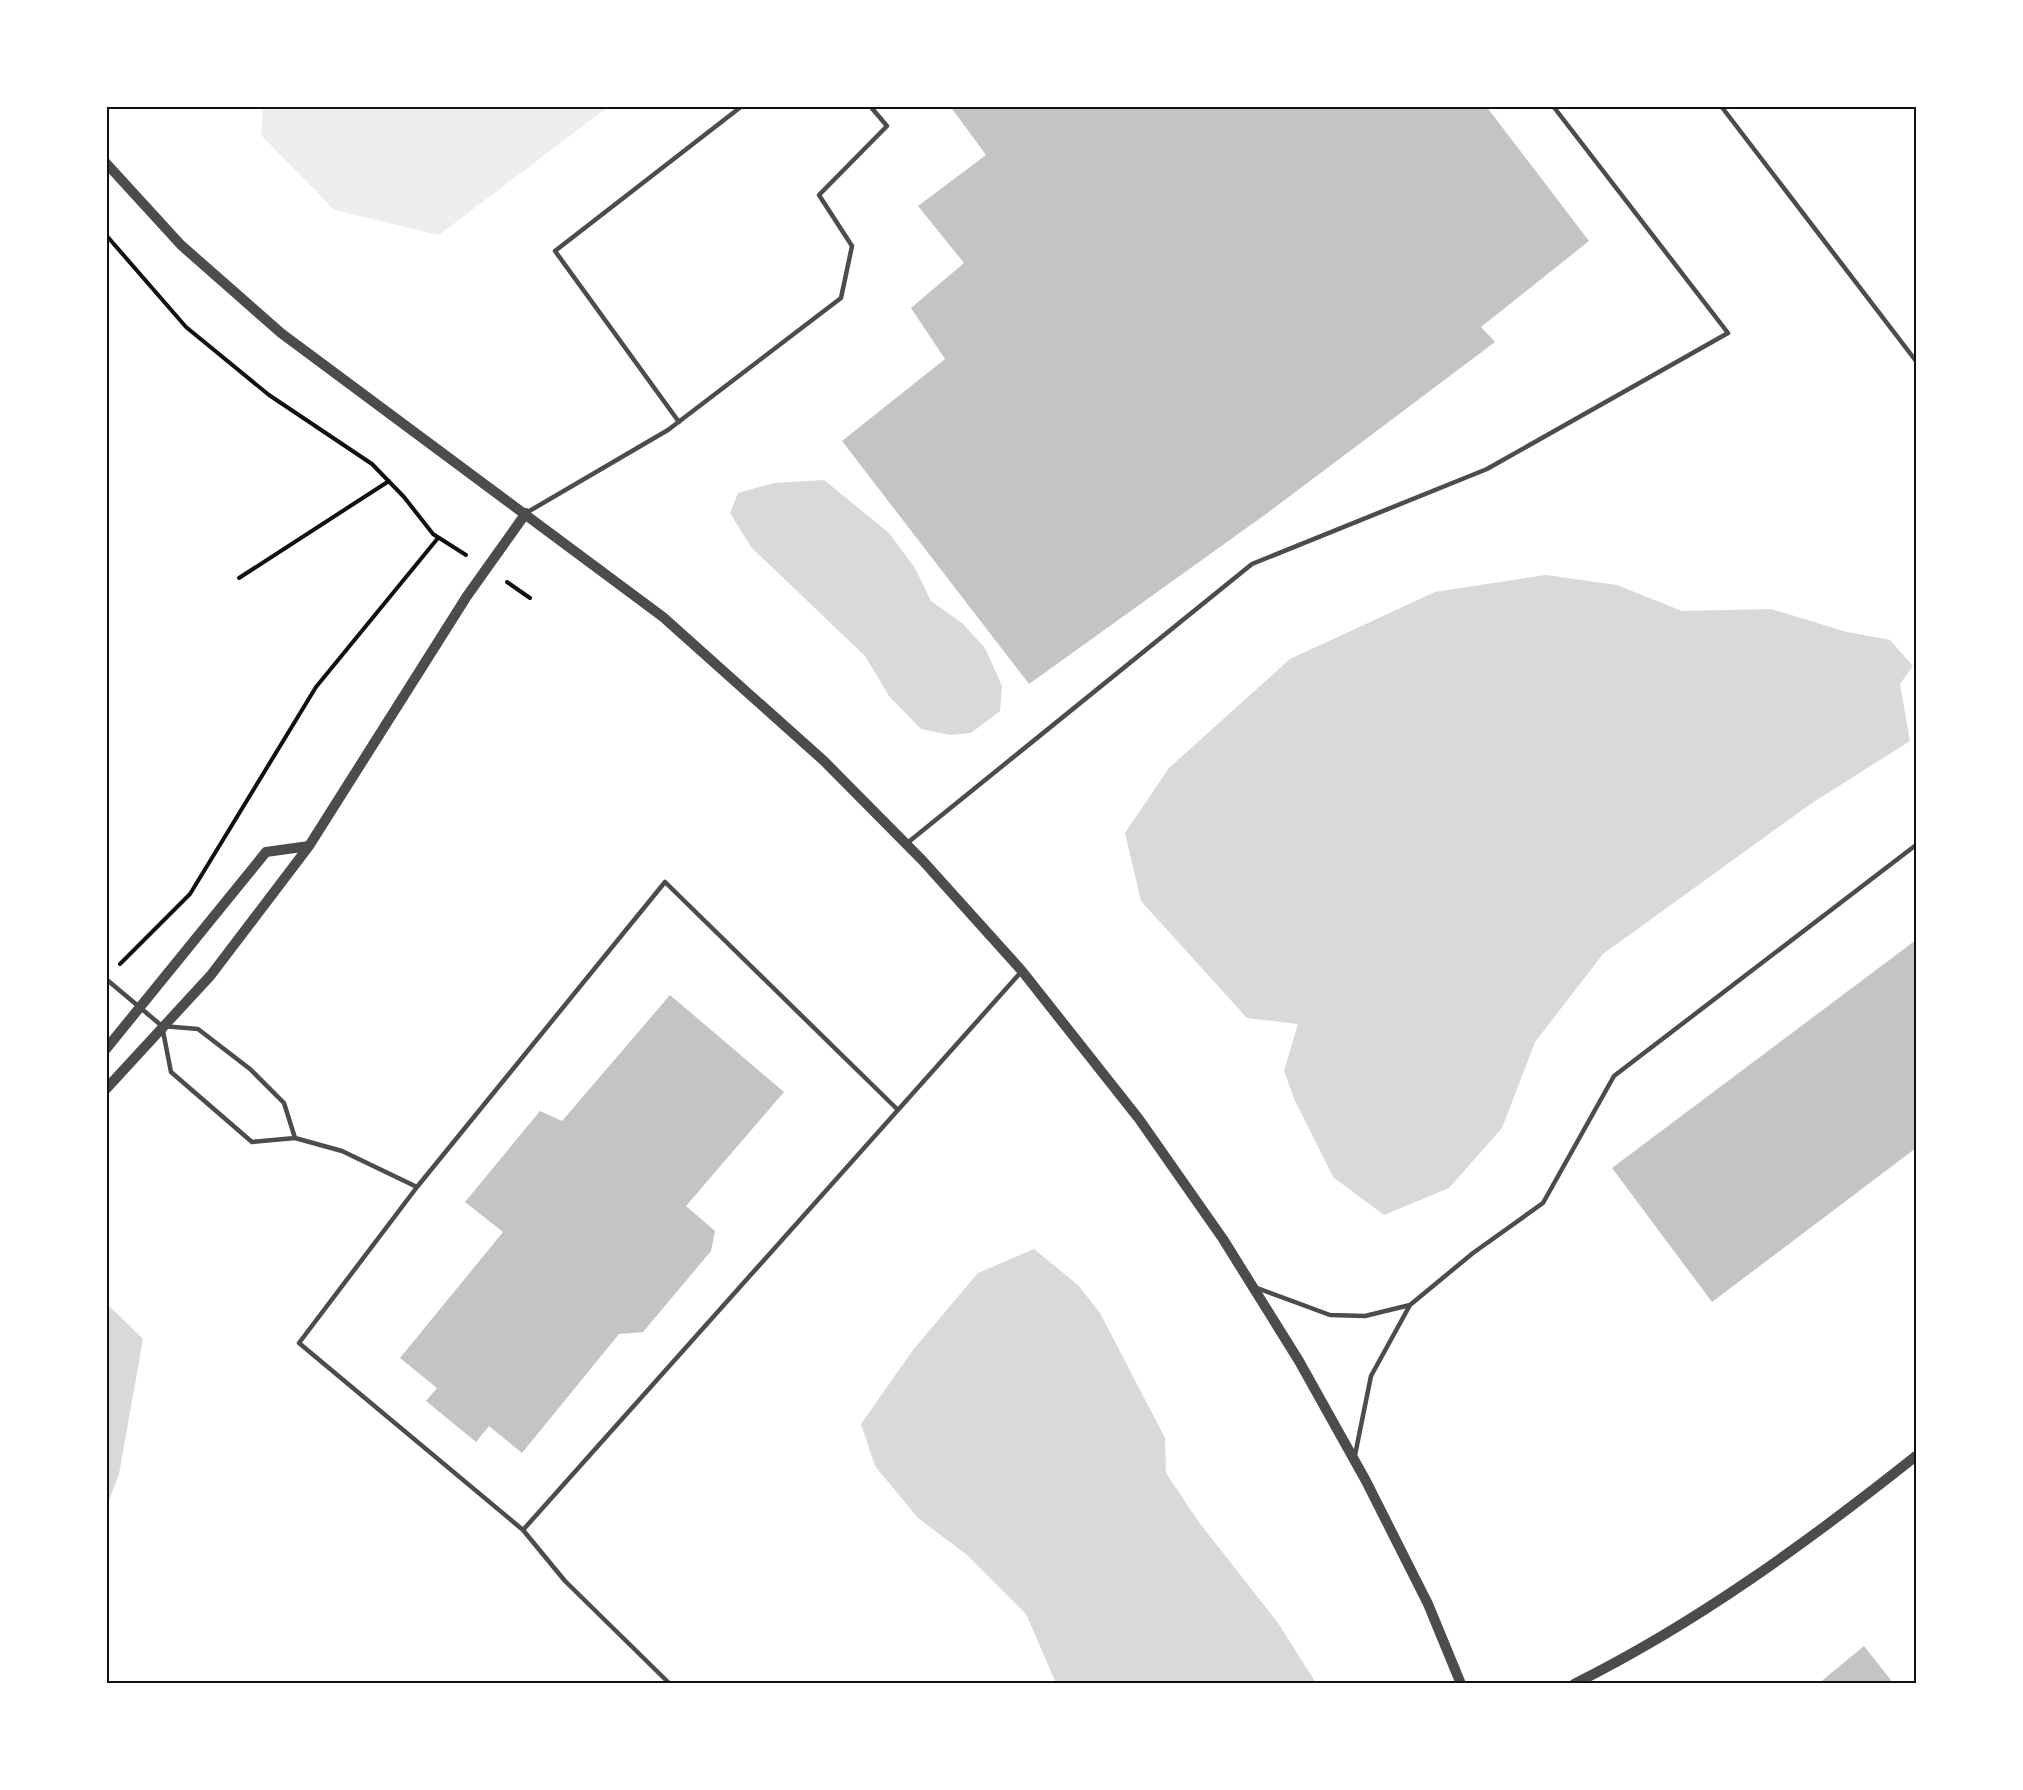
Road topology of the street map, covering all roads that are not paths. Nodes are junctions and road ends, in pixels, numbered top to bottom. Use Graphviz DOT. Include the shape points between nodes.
graph roads {
  1 [pos="742,106"];
  2 [pos="870,106"];
  3 [pos="1553,106"];
  4 [pos="1721,106"];
  5 [pos="106,163"];
  6 [pos="1917,361"];
  7 [pos="679,422"];
  8 [pos="526,513"];
  9 [pos="906,844"];
  10 [pos="1917,845"];
  11 [pos="309,846"];
  12 [pos="1022,971"];
  13 [pos="106,979"];
  14 [pos="141,1006"];
  15 [pos="162,1026"];
  16 [pos="106,1049"];
  17 [pos="106,1089"];
  18 [pos="898,1110"];
  19 [pos="295,1138"];
  20 [pos="417,1187"];
  21 [pos="1253,1286"];
  22 [pos="1410,1305"];
  23 [pos="1917,1456"];
  24 [pos="1354,1459"];
  25 [pos="523,1530"];
  26 [pos="670,1683"];
  27 [pos="1461,1683"];
  28 [pos="1574,1683"];
  1 -- 7 [label="lane" via="555,251"];
  2 -- 7 [label="lane" via="887,126 819,195 852,246 841,298"];
  3 -- 9 [label="lane" via="1728,333 1487,469 1252,564"];
  4 -- 6 [label="lane"];
  5 -- 8 [label="street" via="181,245 281,333"];
  7 -- 8 [label="lane"];
  8 -- 9 [label="street" via="663,618 824,761"];
  8 -- 11 [label="street" via="467,596"];
  9 -- 12 [label="street"];
  10 -- 22 [label="lane" via="1614,1076 1543,1203"];
  11 -- 14 [label="street" via="266,852"];
  11 -- 15 [label="street" via="211,975"];
  12 -- 18 [label="lane"];
  12 -- 21 [label="street" via="1139,1119"];
  13 -- 14 [label="lane"];
  14 -- 15 [label="lane"];
  14 -- 16 [label="street"];
  15 -- 17 [label="street"];
  15 -- 19 [label="lane" via="198,1029 250,1070 284,1103"];
  15 -- 19 [label="lane" via="171,1072 252,1142"];
  18 -- 20 [label="lane" via="665,882"];
  18 -- 25 [label="lane"];
  19 -- 20 [label="lane" via="342,1151"];
  20 -- 25 [label="lane" via="299,1343"];
  21 -- 22 [label="lane" via="1330,1315 1365,1316"];
  21 -- 24 [label="street"];
  22 -- 24 [label="lane" via="1371,1376"];
  23 -- 28 [label="street" via="1808,1541 1686,1620"];
  24 -- 27 [label="street" via="1428,1604"];
  25 -- 26 [label="lane" via="565,1581"];
}
